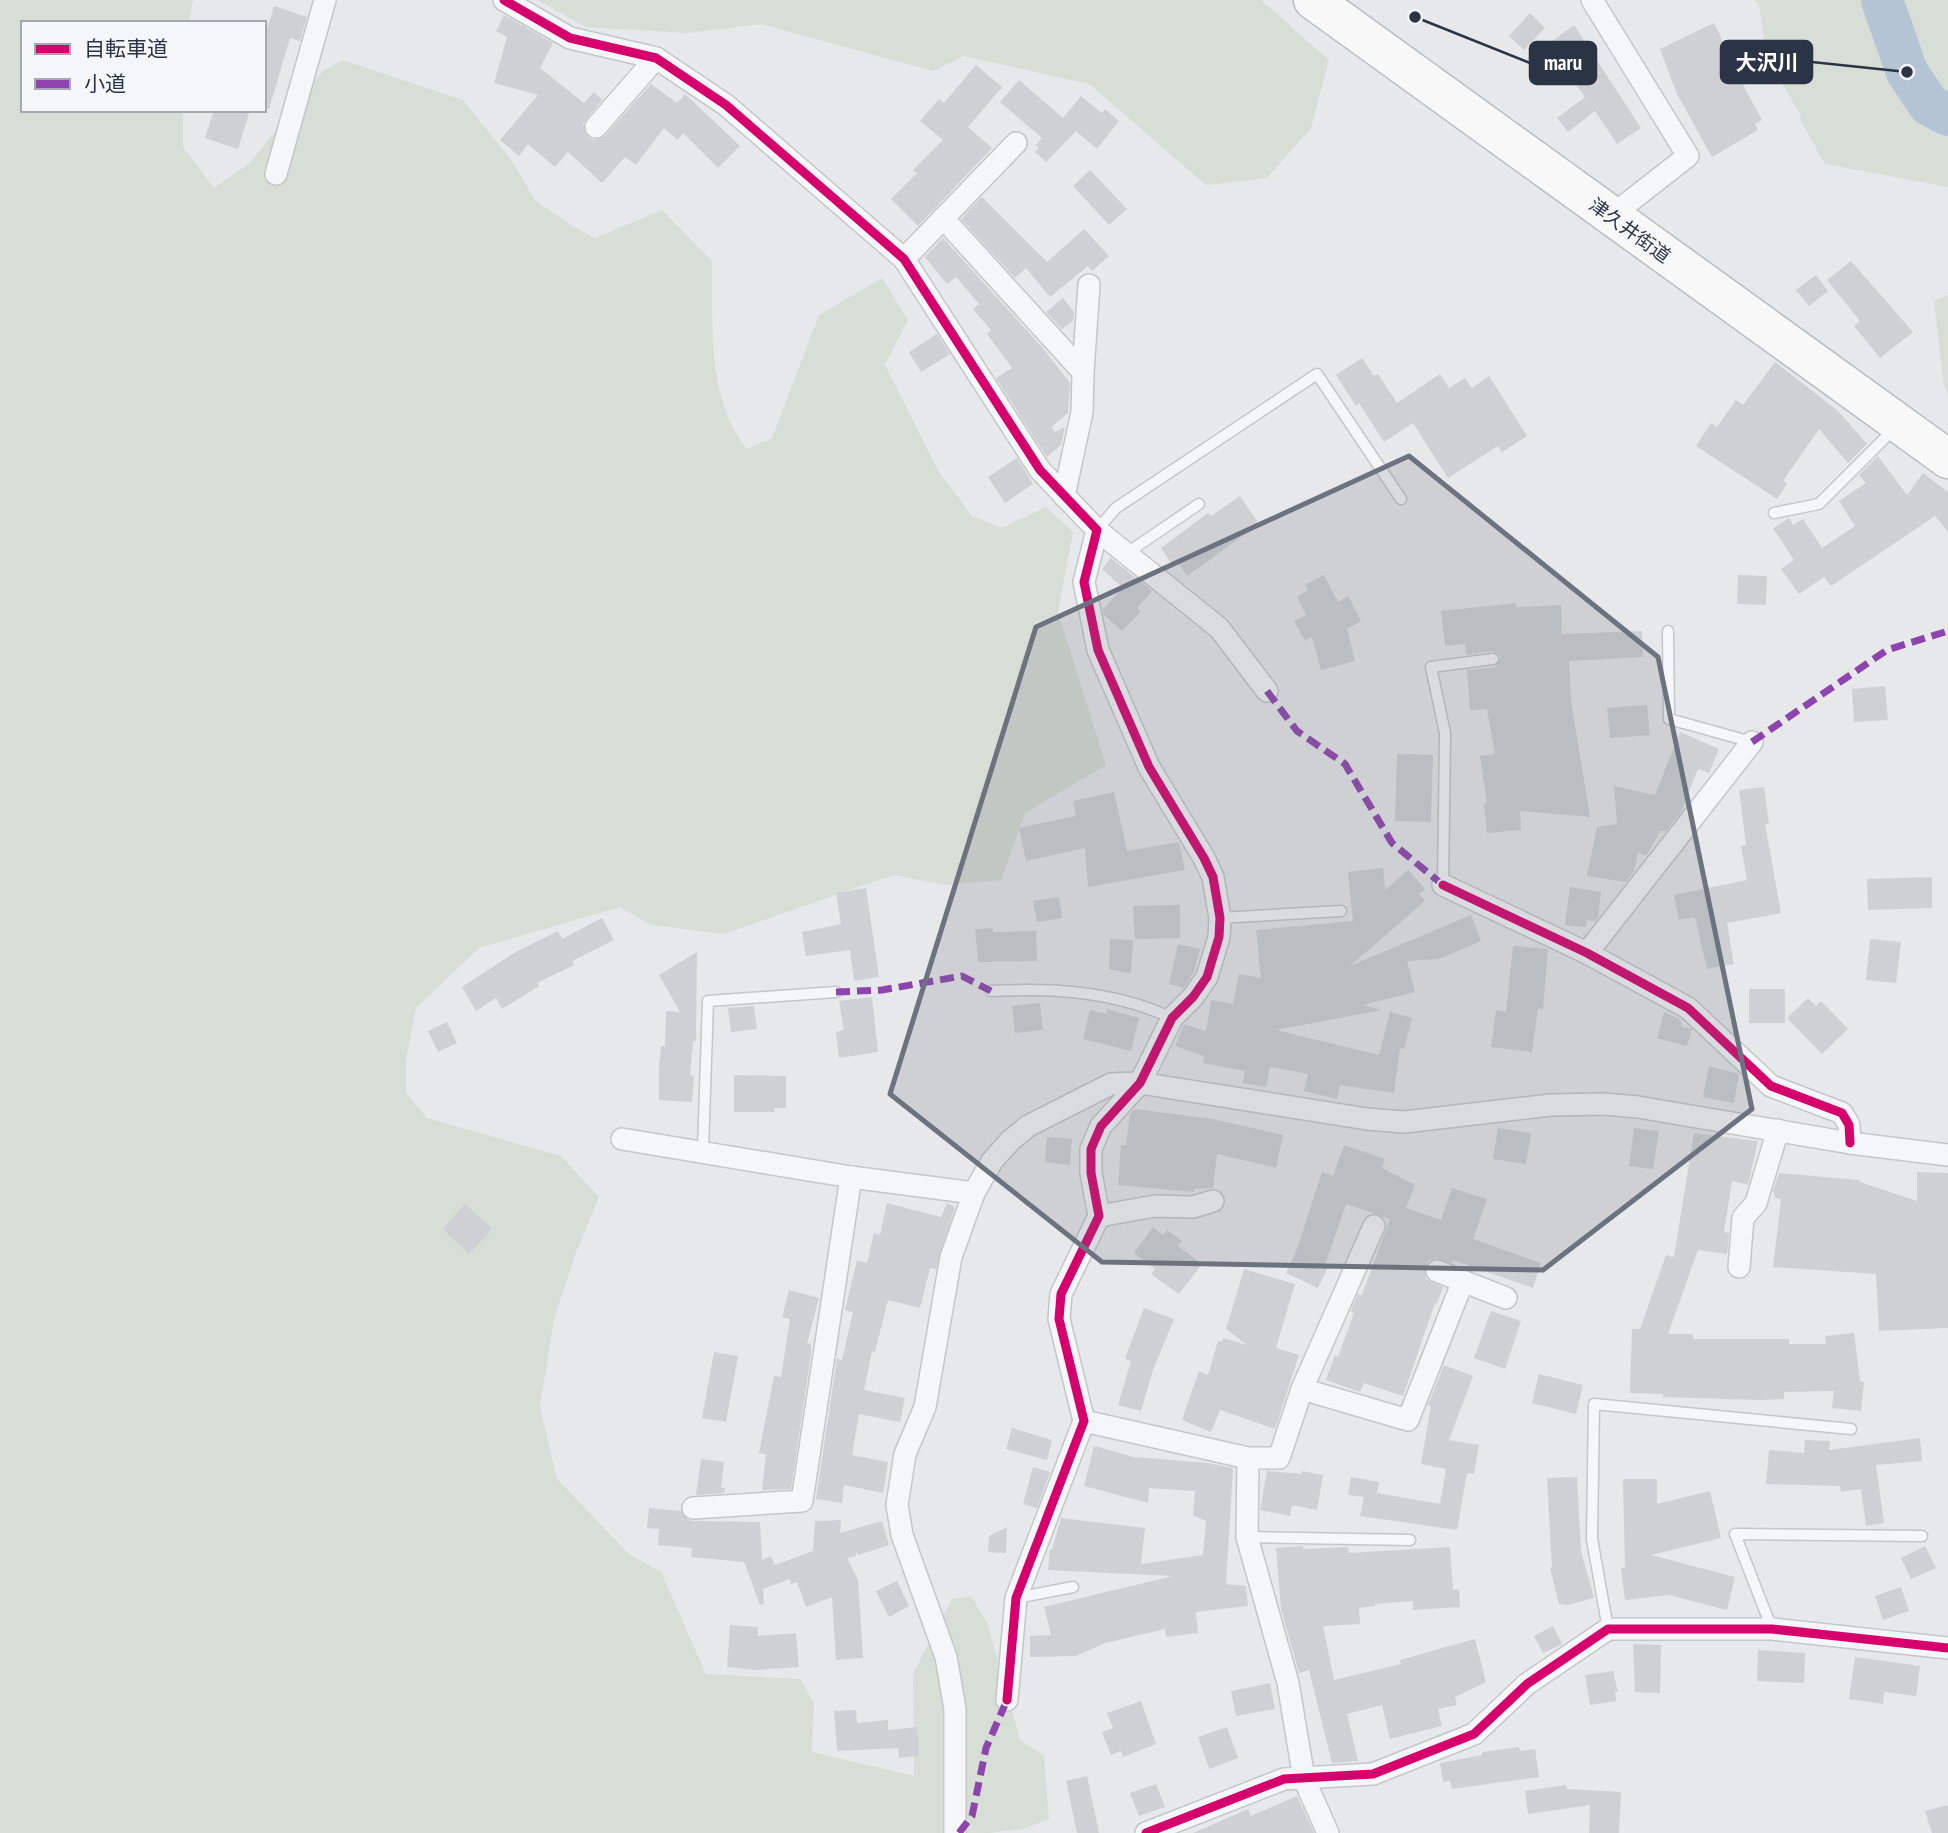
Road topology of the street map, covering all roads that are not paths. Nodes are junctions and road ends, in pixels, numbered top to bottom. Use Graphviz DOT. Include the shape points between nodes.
graph roads {
  1 [pos="325,0"];
  2 [pos="504,0"];
  3 [pos="1313,0"];
  4 [pos="1592,0"];
  5 [pos="656,58"];
  6 [pos="596,127"];
  7 [pos="1016,143"];
  8 [pos="276,174"];
  9 [pos="1611,216"];
  10 [pos="943,218"];
  11 [pos="904,259"];
  12 [pos="1089,285"];
  13 [pos="1083,372"];
  14 [pos="1899,424"];
  15 [pos="1948,459"];
  16 [pos="1064,496"];
  17 [pos="1401,499"];
  18 [pos="1199,504"];
  19 [pos="1774,513"];
  20 [pos="1097,530"];
  21 [pos="1127,553"];
  22 [pos="1668,631"];
  23 [pos="1493,659"];
  24 [pos="1266,691"];
  25 [pos="1752,742"];
  26 [pos="1443,886"];
  27 [pos="1341,911"];
  28 [pos="1220,918"];
  29 [pos="1587,953"];
  30 [pos="991,991"];
  31 [pos="836,992"];
  32 [pos="1172,1018"];
  33 [pos="1140,1083"];
  34 [pos="1777,1130"];
  35 [pos="622,1139"];
  36 [pos="1850,1143"];
  37 [pos="702,1150"];
  38 [pos="1948,1154"];
  39 [pos="851,1177"];
  40 [pos="974,1193"];
  41 [pos="1213,1201"];
  42 [pos="1099,1216"];
  43 [pos="1374,1226"];
  44 [pos="1738,1267"];
  45 [pos="1437,1271"];
  46 [pos="1463,1281"];
  47 [pos="1506,1298"];
  48 [pos="1303,1389"];
  49 [pos="1084,1421"];
  50 [pos="1851,1429"];
  51 [pos="1248,1458"];
  52 [pos="693,1508"];
  53 [pos="1922,1535"];
  54 [pos="1247,1537"];
  55 [pos="1410,1540"];
  56 [pos="1073,1587"];
  57 [pos="1016,1598"];
  58 [pos="1608,1629"];
  59 [pos="1772,1629"];
  60 [pos="1948,1648"];
  61 [pos="1007,1700"];
  62 [pos="1304,1779"];
  63 [pos="955,1833"];
  64 [pos="1146,1833"];
  65 [pos="1328,1833"];
  1 -- 8 [label="street"];
  2 -- 5 [label="street" via="570,38"];
  3 -- 9 [label="highway, 津久井街道"];
  4 -- 9 [label="street" via="1688,156"];
  5 -- 6 [label="street"];
  5 -- 11 [label="street" via="726,104"];
  7 -- 10 [label="street"];
  9 -- 14 [label="highway, 津久井街道"];
  10 -- 11 [label="street"];
  10 -- 13 [label="street"];
  11 -- 16 [label="street" via="1021,443"];
  12 -- 13 [label="street"];
  13 -- 16 [label="street" via="1082,412"];
  14 -- 15 [label="highway, 津久井街道"];
  14 -- 19 [label="lane" via="1819,504"];
  16 -- 20 [label="street"];
  17 -- 20 [label="lane" via="1317,374 1116,508"];
  18 -- 21 [label="lane"];
  20 -- 21 [label="street"];
  20 -- 28 [label="street" via="1084,582 1098,650 1149,767 1204,858 1216,889"];
  21 -- 24 [label="street" via="1219,628"];
  22 -- 25 [label="lane" via="1669,719"];
  23 -- 26 [label="lane" via="1431,667 1445,733"];
  25 -- 29 [label="street"];
  26 -- 29 [label="street"];
  27 -- 28 [label="lane"];
  28 -- 32 [label="street" via="1208,977"];
  29 -- 36 [label="street" via="1688,1008 1771,1086 1836,1108 1849,1125"];
  30 -- 32 [label="lane" via="1091,993"];
  31 -- 37 [label="lane" via="708,1000"];
  32 -- 33 [label="street"];
  33 -- 34 [label="street" via="1404,1122 1578,1103 1638,1107"];
  33 -- 40 [label="street" via="1111,1084 1028,1126 992,1161"];
  33 -- 42 [label="street" via="1101,1126 1091,1149"];
  34 -- 36 [label="street"];
  34 -- 44 [label="street" via="1756,1203 1742,1218"];
  35 -- 37 [label="street"];
  36 -- 38 [label="street"];
  37 -- 39 [label="street"];
  39 -- 40 [label="street"];
  39 -- 52 [label="street" via="802,1501"];
  40 -- 63 [label="street" via="951,1257 925,1407 905,1454 897,1505 902,1535 946,1657 955,1709"];
  41 -- 42 [label="street" via="1193,1208 1155,1206"];
  42 -- 49 [label="street" via="1059,1306"];
  43 -- 48 [label="street"];
  45 -- 46 [label="street"];
  46 -- 47 [label="street"];
  46 -- 48 [label="street" via="1408,1420"];
  48 -- 51 [label="street" via="1279,1458"];
  49 -- 51 [label="street"];
  49 -- 57 [label="street"];
  50 -- 58 [label="lane" via="1594,1404 1592,1539"];
  51 -- 54 [label="street"];
  53 -- 59 [label="lane" via="1735,1534"];
  54 -- 55 [label="lane"];
  54 -- 62 [label="street" via="1287,1683"];
  56 -- 57 [label="lane"];
  57 -- 61 [label="street"];
  58 -- 59 [label="street"];
  58 -- 62 [label="street" via="1527,1684 1474,1734 1373,1774"];
  59 -- 60 [label="street"];
  62 -- 64 [label="street" via="1284,1779"];
  62 -- 65 [label="street"];
}
